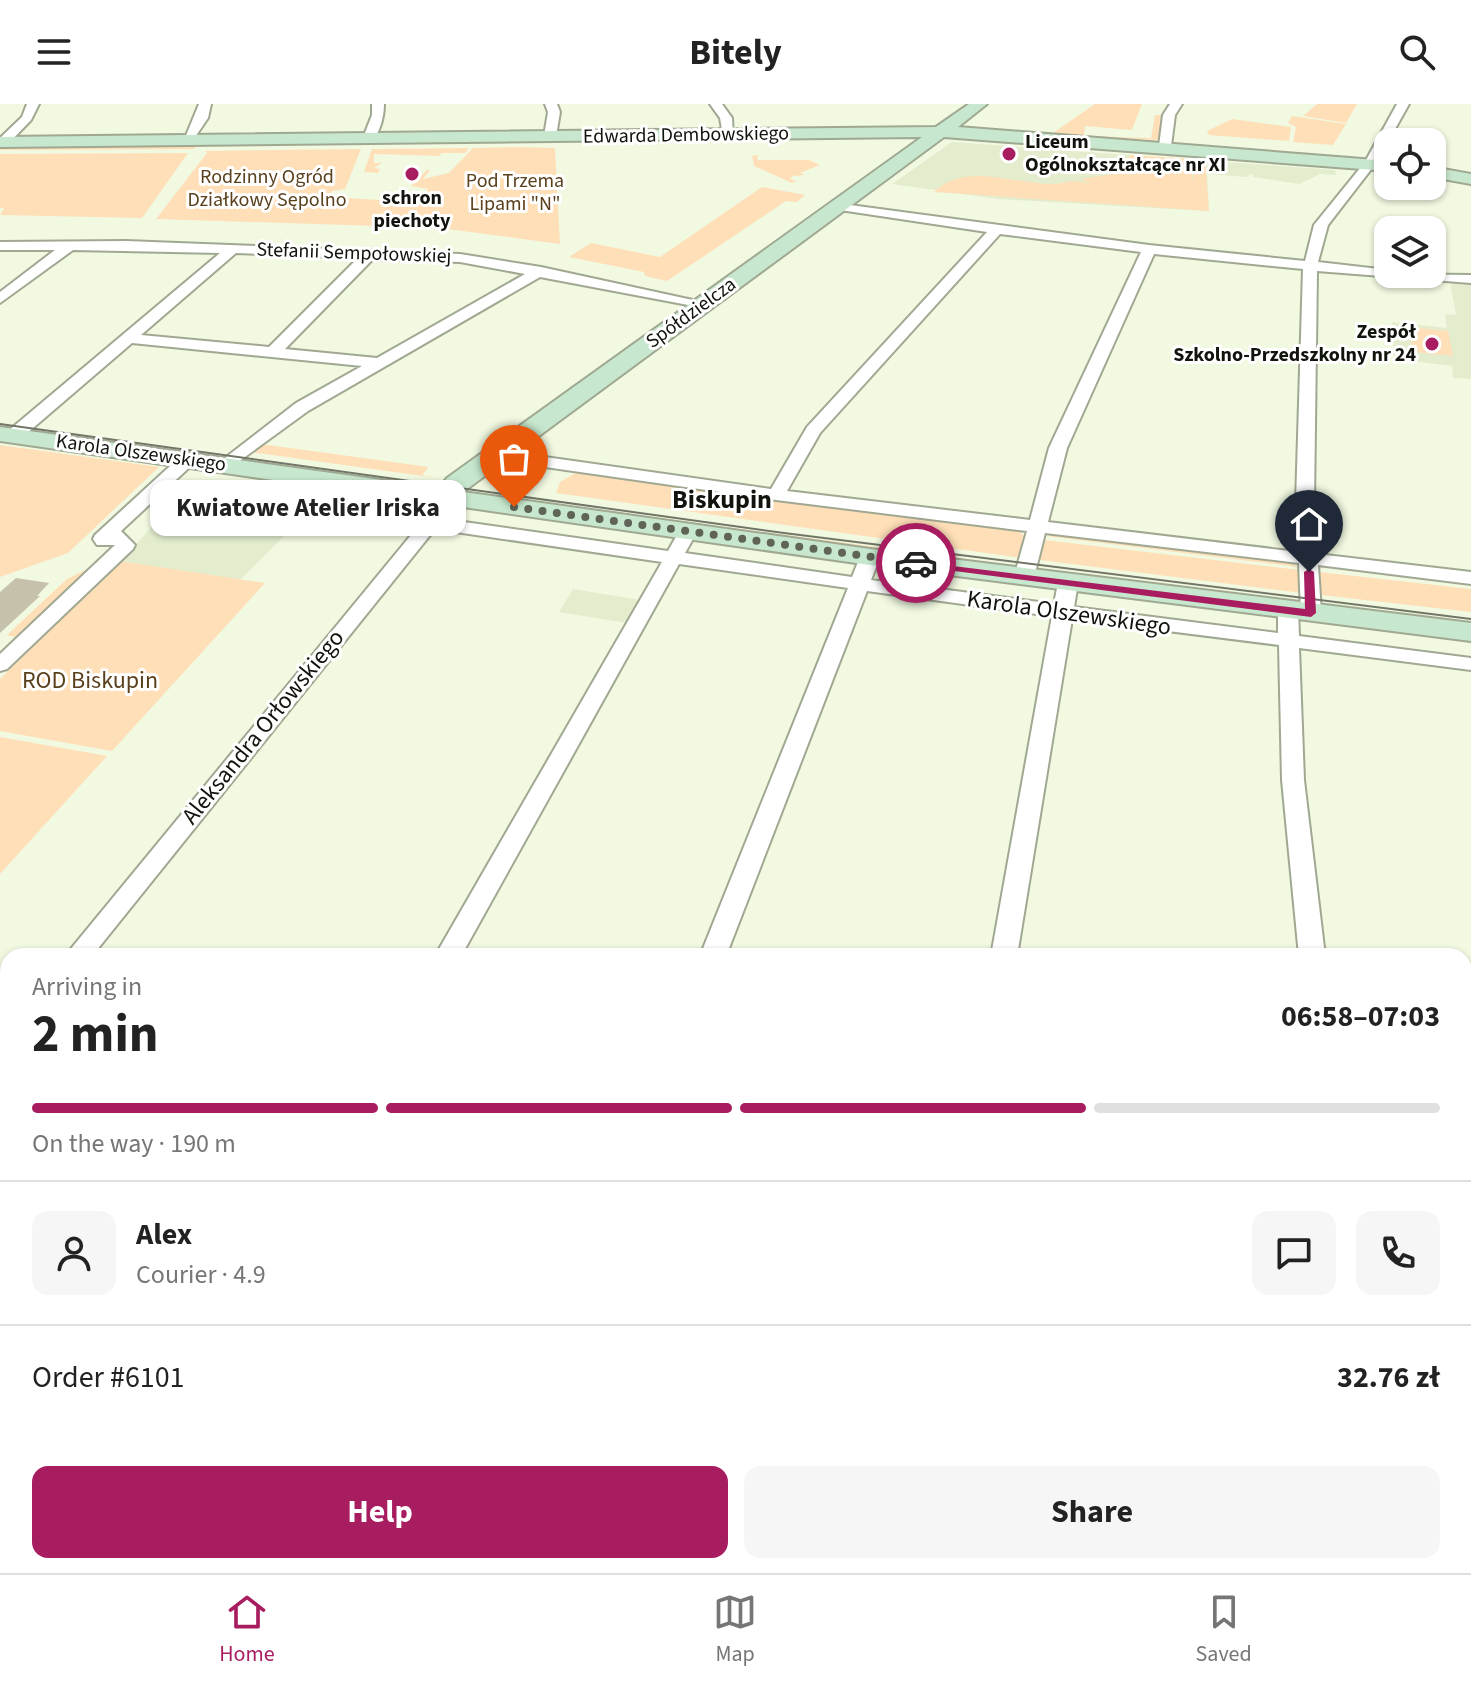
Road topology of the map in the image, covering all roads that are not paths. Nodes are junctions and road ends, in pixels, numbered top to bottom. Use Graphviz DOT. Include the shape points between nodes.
graph roads {
  1 [pos="33,104"];
  2 [pos="205,104"];
  3 [pos="378,104"];
  4 [pos="551,104"];
  5 [pos="716,104"];
  6 [pos="979,104"];
  7 [pos="1176,104"];
  8 [pos="1403,104"];
  9 [pos="1393,128"];
  10 [pos="941,132"];
  11 [pos="729,135"];
  12 [pos="550,136"];
  13 [pos="369,138"];
  14 [pos="187,140"];
  15 [pos="2,142"];
  16 [pos="1165,146"];
  17 [pos="1374,164"];
  18 [pos="1374,169"];
  19 [pos="1446,175"];
  20 [pos="1471,179"];
  21 [pos="840,206"];
  22 [pos="997,229"];
  23 [pos="70,245"];
  24 [pos="0,246"];
  25 [pos="233,249"];
  26 [pos="1149,249"];
  27 [pos="372,252"];
  28 [pos="1310,268"];
  29 [pos="541,271"];
  30 [pos="1374,273"];
  31 [pos="1446,277"];
  32 [pos="1471,279"];
  33 [pos="0,299"];
  34 [pos="704,304"];
  35 [pos="127,338"];
  36 [pos="273,352"];
  37 [pos="379,363"];
  38 [pos="7,435"];
  39 [pos="496,455"];
  40 [pos="187,460"];
  41 [pos="227,465"];
  42 [pos="776,495"];
  43 [pos="446,497"];
  44 [pos="431,523"];
  45 [pos="1035,527"];
  46 [pos="688,532"];
  47 [pos="870,557"];
  48 [pos="673,558"];
  49 [pos="1308,560"];
  50 [pos="1024,577"];
  51 [pos="1471,578"];
  52 [pos="1068,583"];
  53 [pos="859,584"];
  54 [pos="1063,612"];
  55 [pos="1299,612"];
  56 [pos="1471,632"];
  57 [pos="1287,642"];
  58 [pos="1471,664"];
  59 [pos="0,665"];
  60 [pos="85,948"];
  61 [pos="453,948"];
  62 [pos="716,948"];
  63 [pos="1005,948"];
  64 [pos="1311,948"];
  1 -- 15 [label="street" via="27,118"];
  2 -- 14 [label="street"];
  3 -- 13 [label="street"];
  4 -- 12 [label="street"];
  5 -- 11 [label="street"];
  6 -- 10 [label="street, Spółdzielcza"];
  7 -- 16 [label="street"];
  8 -- 9 [label="street"];
  10 -- 11 [label="street, Edwarda Dembowskiego"];
  10 -- 16 [label="street, Edwarda Dembowskiego"];
  10 -- 21 [label="street, Spółdzielcza"];
  11 -- 12 [label="street, Edwarda Dembowskiego"];
  12 -- 13 [label="street, Edwarda Dembowskiego"];
  13 -- 14 [label="street, Edwarda Dembowskiego"];
  14 -- 15 [label="street, Edwarda Dembowskiego"];
  16 -- 17 [label="street, Edwarda Dembowskiego"];
  18 -- 28 [label="street" via="1321,225"];
  19 -- 20 [label="street"];
  21 -- 22 [label="street"];
  21 -- 34 [label="street, Spółdzielcza"];
  22 -- 26 [label="street"];
  22 -- 42 [label="street" via="813,431"];
  23 -- 24 [label="street, Stefanii Sempołowskiej"];
  23 -- 25 [label="street, Stefanii Sempołowskiej"];
  23 -- 33 [label="street"];
  25 -- 27 [label="street, Stefanii Sempołowskiej"];
  25 -- 35 [label="street"];
  26 -- 28 [label="street"];
  26 -- 45 [label="street" via="1058,448"];
  27 -- 29 [label="street, Stefanii Sempołowskiej"];
  27 -- 36 [label="street"];
  28 -- 30 [label="street"];
  28 -- 49 [label="street"];
  29 -- 34 [label="street, Stefanii Sempołowskiej"];
  29 -- 37 [label="street"];
  31 -- 32 [label="street"];
  34 -- 39 [label="street, Spółdzielcza"];
  35 -- 36 [label="street"];
  35 -- 38 [label="street"];
  36 -- 37 [label="street"];
  37 -- 41 [label="street" via="291,415"];
  38 -- 40 [label="street, Karola Olszewskiego"];
  39 -- 42 [label="street"];
  39 -- 43 [label="street, Spółdzielcza" via="451,487"];
  40 -- 41 [label="street, Karola Olszewskiego"];
  40 -- 59 [label="street" via="110,531 126,545 116,556"];
  41 -- 43 [label="street, Karola Olszewskiego"];
  42 -- 45 [label="street"];
  43 -- 44 [label="street, Aleksandra Orłowskiego"];
  43 -- 46 [label="street, Karola Olszewskiego"];
  44 -- 48 [label="street, Karola Olszewskiego"];
  44 -- 60 [label="street, Aleksandra Orłowskiego"];
  45 -- 49 [label="street"];
  45 -- 50 [label="street"];
  46 -- 47 [label="street, Karola Olszewskiego"];
  46 -- 48 [label="street"];
  47 -- 50 [label="street, Karola Olszewskiego"];
  47 -- 53 [label="street"];
  48 -- 53 [label="street, Karola Olszewskiego"];
  48 -- 61 [label="street"];
  49 -- 51 [label="street"];
  49 -- 55 [label="street"];
  50 -- 52 [label="street, Karola Olszewskiego"];
  52 -- 54 [label="street"];
  52 -- 55 [label="street, Karola Olszewskiego"];
  53 -- 54 [label="street, Karola Olszewskiego"];
  53 -- 62 [label="street"];
  54 -- 57 [label="street, Karola Olszewskiego"];
  54 -- 63 [label="street"];
  55 -- 56 [label="street, Karola Olszewskiego"];
  55 -- 57 [label="street"];
  57 -- 58 [label="street, Karola Olszewskiego"];
  57 -- 64 [label="street" via="1293,780"];
}
